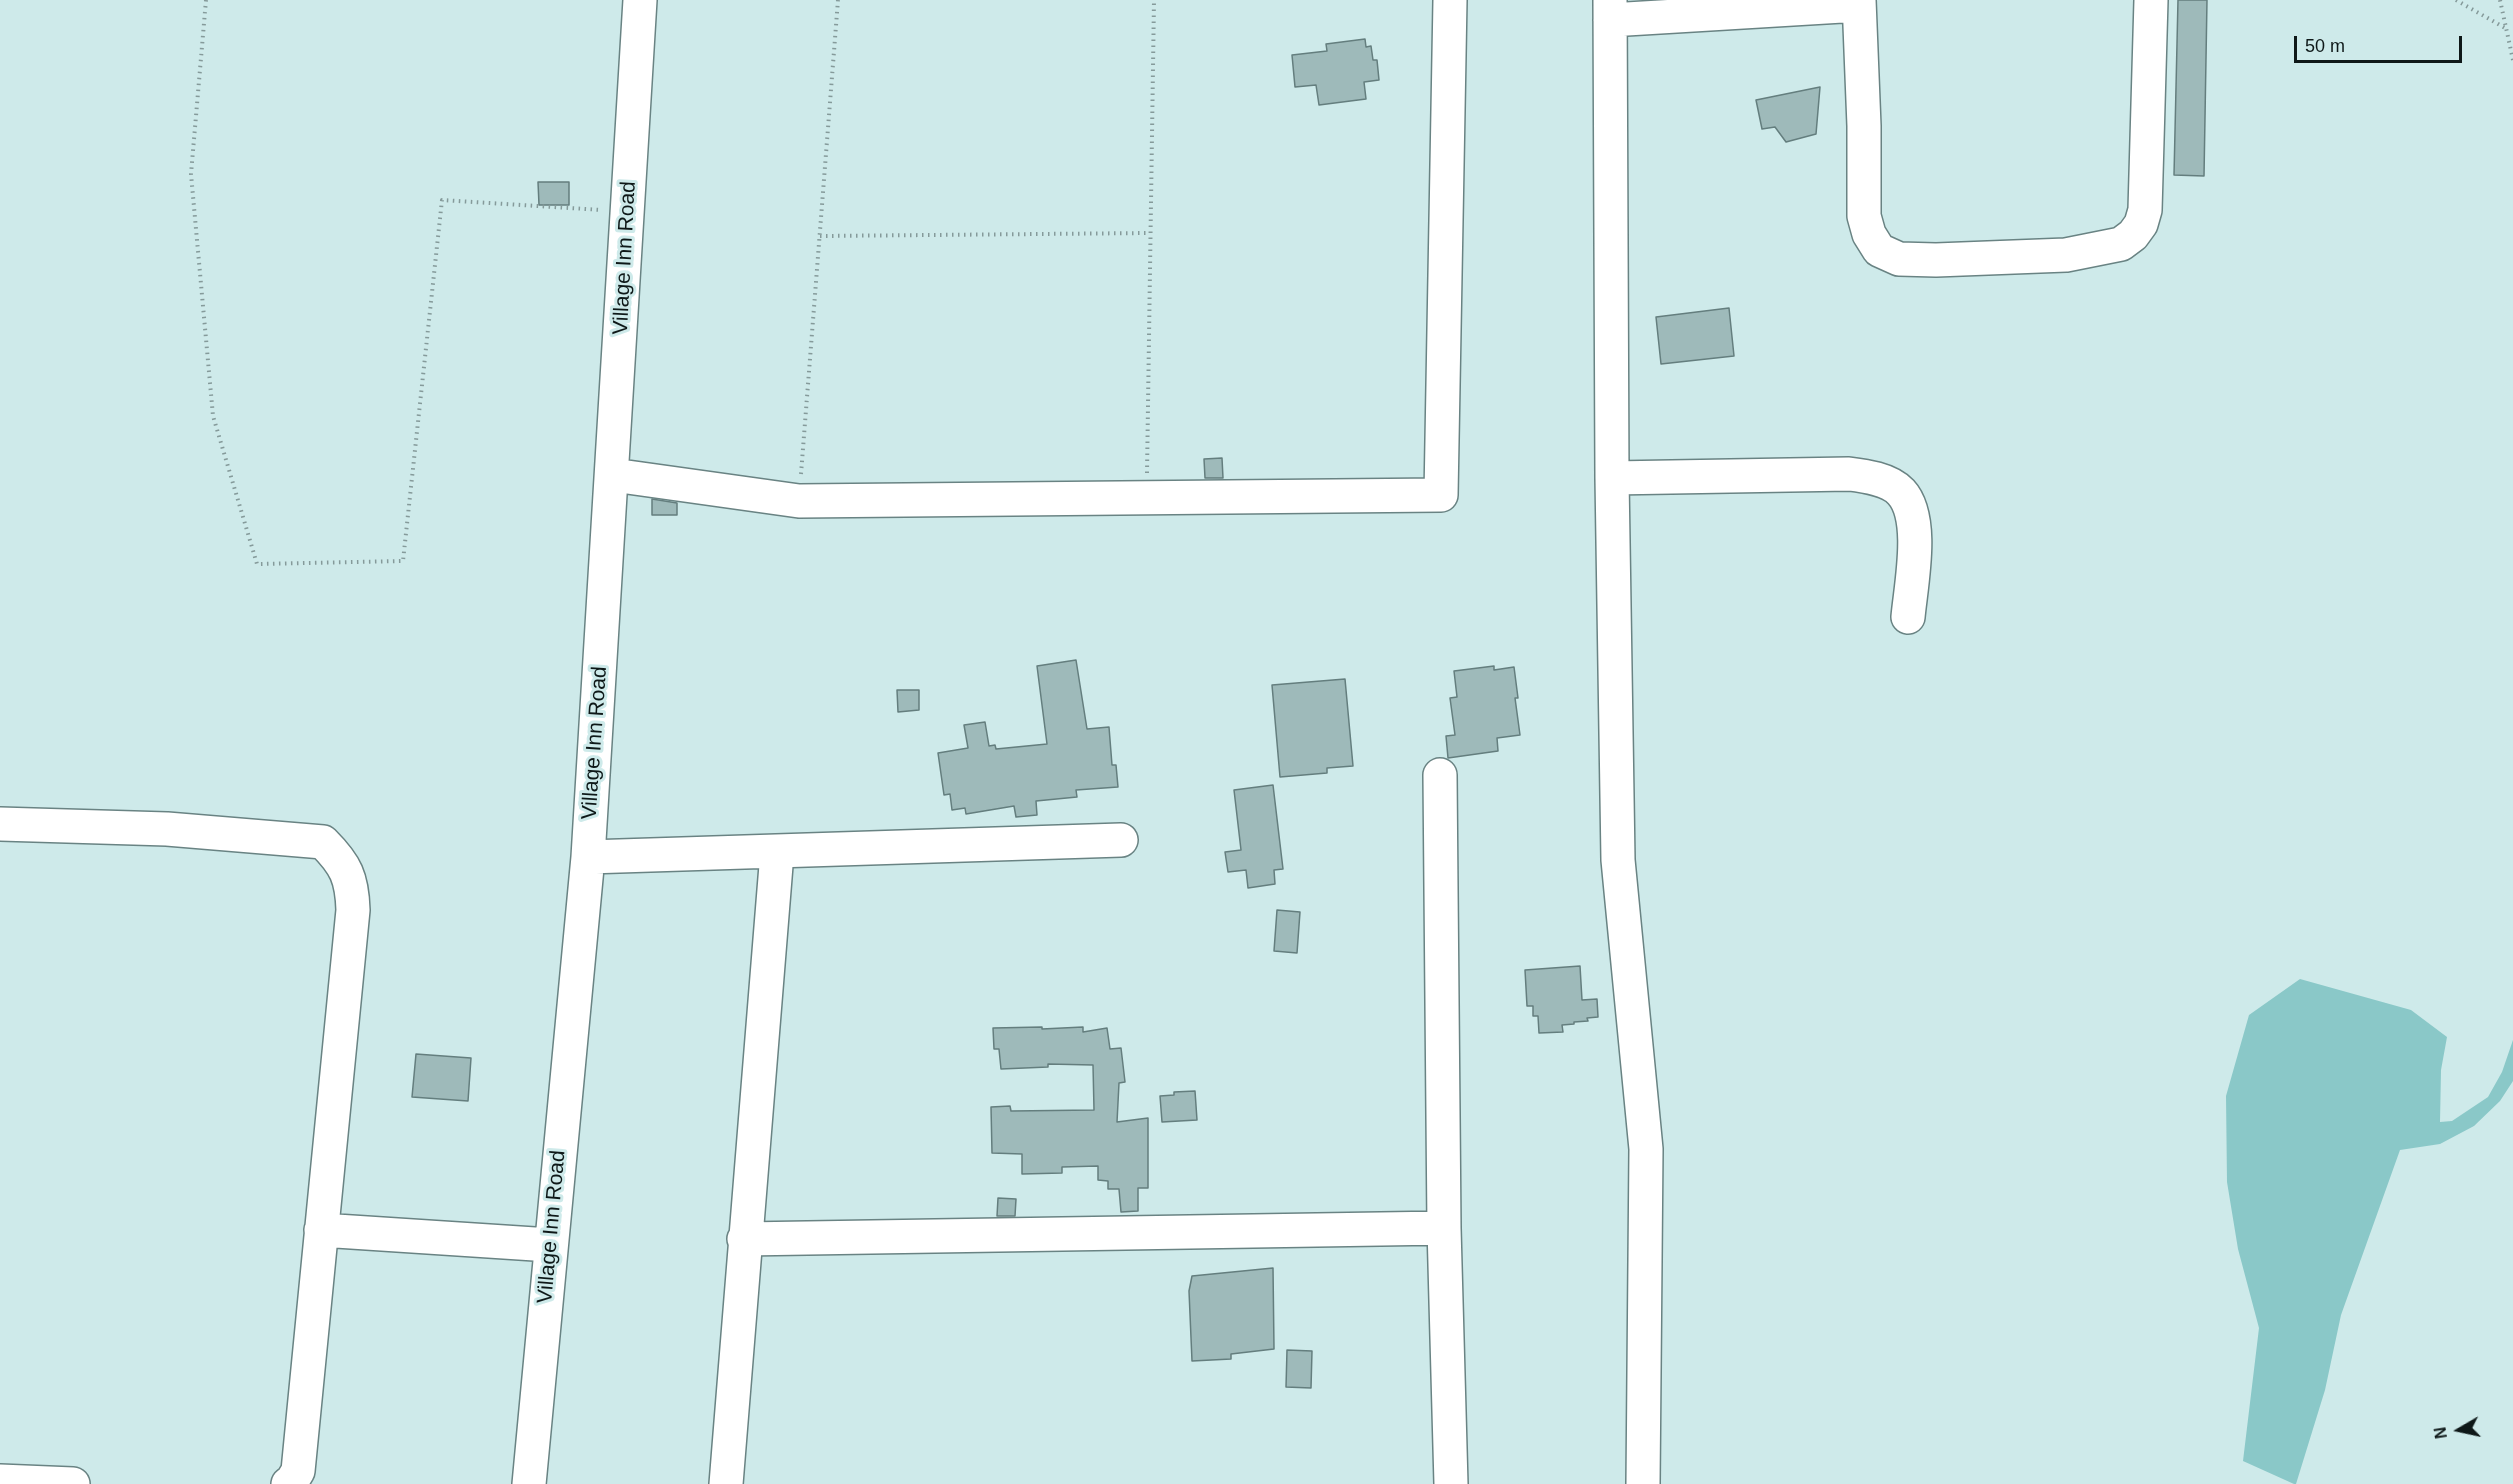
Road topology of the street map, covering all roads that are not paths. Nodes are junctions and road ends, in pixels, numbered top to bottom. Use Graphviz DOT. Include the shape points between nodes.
graph roads {
  1 [pos="640,0"];
  2 [pos="1450,0"];
  3 [pos="2151,0"];
  4 [pos="1859,2"];
  5 [pos="1610,10"];
  6 [pos="612,475"];
  7 [pos="1612,477"];
  8 [pos="1908,617"];
  9 [pos="1440,775"];
  10 [pos="0,824"];
  11 [pos="1121,840"];
  12 [pos="777,853"];
  13 [pos="588,857"];
  14 [pos="1444,1228"];
  15 [pos="321,1230"];
  16 [pos="744,1239"];
  17 [pos="550,1245"];
  18 [pos="0,1481"];
  19 [pos="74,1484"];
  20 [pos="288,1484"];
  21 [pos="529,1484"];
  22 [pos="726,1484"];
  23 [pos="1451,1484"];
  24 [pos="1643,1484"];
  1 -- 6 [label="street, Village Inn Road"];
  2 -- 6 [label="street" via="1441,495 799,501"];
  3 -- 4 [label="street" via="2145,210 2133,235 2121,244 2066,255 1936,260 1899,259 1880,250 1869,234 1864,216"];
  4 -- 5 [label="street"];
  5 -- 7 [label="street"];
  6 -- 13 [label="street, Village Inn Road"];
  7 -- 8 [label="street" via="1849,474 1885,482 1900,490 1911,507 1913,553"];
  7 -- 24 [label="street" via="1618,860 1646,1149"];
  9 -- 14 [label="street"];
  10 -- 15 [label="street" via="167,829 323,842 337,856 347,871 353,910"];
  11 -- 12 [label="street"];
  12 -- 13 [label="street"];
  12 -- 16 [label="street"];
  13 -- 17 [label="street, Village Inn Road"];
  14 -- 16 [label="street"];
  14 -- 23 [label="street"];
  15 -- 17 [label="street"];
  15 -- 20 [label="street" via="298,1471"];
  16 -- 22 [label="street"];
  17 -- 21 [label="street, Village Inn Road"];
  18 -- 19 [label="street"];
}
